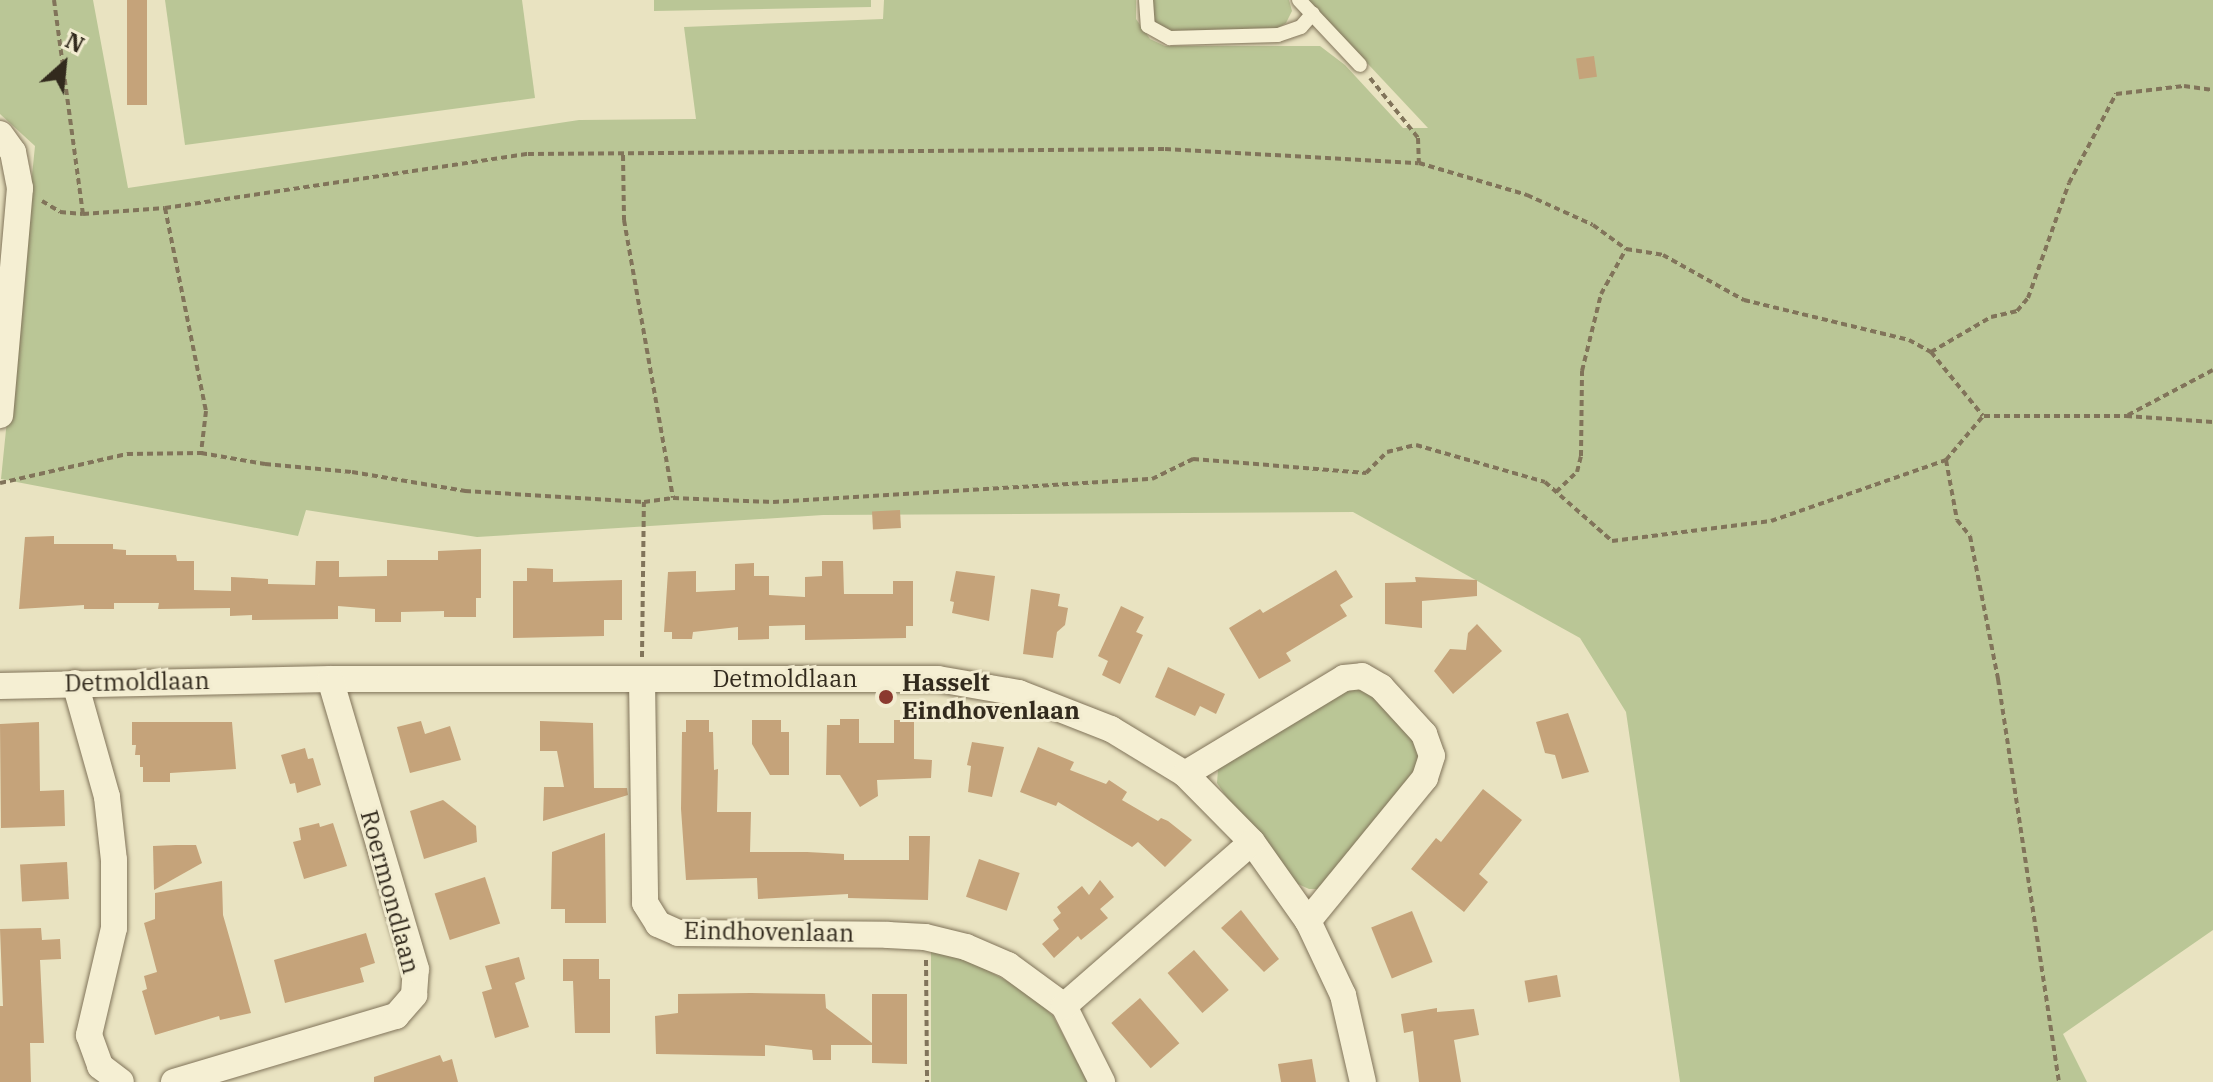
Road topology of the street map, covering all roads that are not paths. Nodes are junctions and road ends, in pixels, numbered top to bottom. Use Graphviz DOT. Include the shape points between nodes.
graph roads {
  1 [pos="1146,0"];
  2 [pos="1299,0"];
  3 [pos="1313,13"];
  4 [pos="1360,65"];
  5 [pos="0,134"];
  6 [pos="0,415"];
  7 [pos="330,679"];
  8 [pos="642,679"];
  9 [pos="75,683"];
  10 [pos="0,686"];
  11 [pos="1185,774"];
  12 [pos="1252,842"];
  13 [pos="1308,921"];
  14 [pos="1064,1006"];
  15 [pos="121,1082"];
  16 [pos="174,1082"];
  17 [pos="1102,1082"];
  18 [pos="1363,1082"];
  1 -- 3 [label="lane" via="1148,26 1170,38 1278,35 1301,27"];
  2 -- 3 [label="lane"];
  3 -- 4 [label="lane"];
  5 -- 6 [label="street" via="13,152 20,188"];
  7 -- 8 [label="street, Detmoldlaan"];
  7 -- 9 [label="street, Detmoldlaan"];
  7 -- 16 [label="street, Roermondlaan" via="416,969 414,995 396,1016"];
  8 -- 11 [label="street, Detmoldlaan" via="938,679 1019,693 1111,729"];
  8 -- 14 [label="street, Eindhovenlaan" via="645,903 658,924 678,933 925,937 1008,965"];
  9 -- 10 [label="street, Detmoldlaan"];
  9 -- 15 [label="street" via="107,797 114,860 114,928 89,1035 100,1066"];
  11 -- 12 [label="street, Detmoldlaan"];
  11 -- 13 [label="street" via="1344,678 1362,676 1381,687 1424,734 1432,756 1425,778"];
  12 -- 13 [label="street, Detmoldlaan"];
  12 -- 14 [label="street"];
  13 -- 18 [label="street, Detmoldlaan" via="1343,995"];
  14 -- 17 [label="street, Eindhovenlaan"];
}
